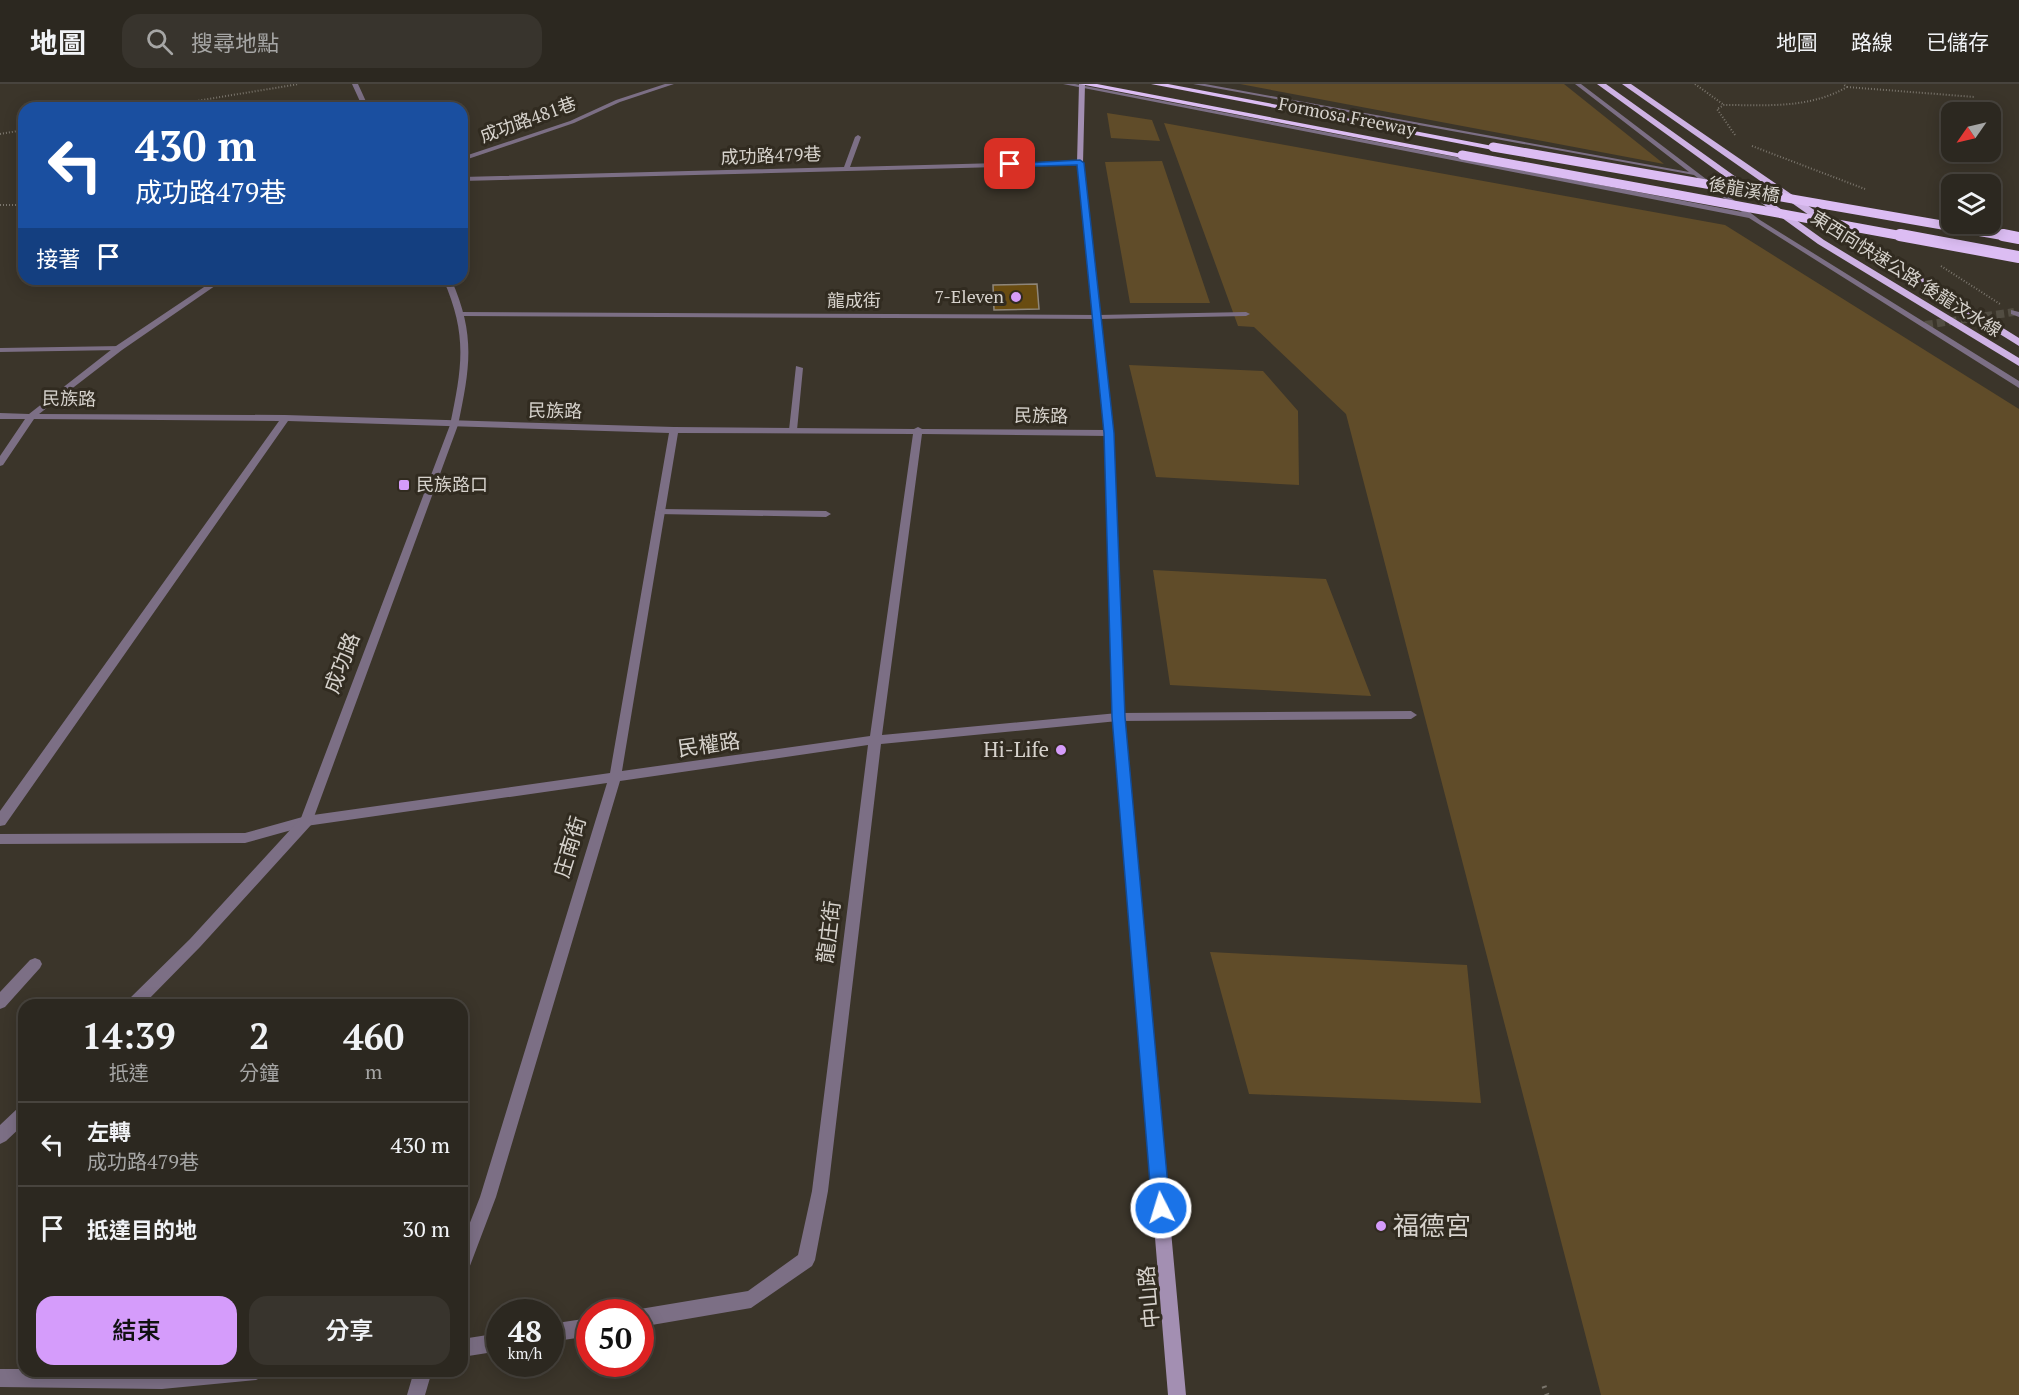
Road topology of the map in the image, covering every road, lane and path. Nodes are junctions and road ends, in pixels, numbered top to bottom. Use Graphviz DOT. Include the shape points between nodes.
graph roads {
  1 [pos="299,84"];
  2 [pos="355,84"];
  3 [pos="671,84"];
  4 [pos="1066,84"];
  5 [pos="1155,84"];
  6 [pos="1196,84"];
  7 [pos="1578,84"];
  8 [pos="1601,84"];
  9 [pos="1626,84"];
  10 [pos="1695,84"];
  11 [pos="1843,84"];
  12 [pos="1082,85"];
  13 [pos="1847,87"];
  14 [pos="1975,97"];
  15 [pos="190,102"];
  16 [pos="363,102"];
  17 [pos="1724,105"];
  18 [pos="18,131"];
  19 [pos="0,134"];
  20 [pos="858,137"];
  21 [pos="1739,141"];
  22 [pos="1493,147"];
  23 [pos="1462,155"];
  24 [pos="468,157"];
  25 [pos="1080,163"];
  26 [pos="846,169"];
  27 [pos="1694,174"];
  28 [pos="468,179"];
  29 [pos="0,205"];
  30 [pos="18,205"];
  31 [pos="1750,216"];
  32 [pos="2019,238"];
  33 [pos="2019,257"];
  34 [pos="212,285"];
  35 [pos="450,285"];
  36 [pos="462,314"];
  37 [pos="1246,314"];
  38 [pos="1098,317"];
  39 [pos="2019,343"];
  40 [pos="119,348"];
  41 [pos="0,350"];
  42 [pos="2019,363"];
  43 [pos="799,368"];
  44 [pos="2019,385"];
  45 [pos="32,415"];
  46 [pos="0,416"];
  47 [pos="285,418"];
  48 [pos="454,425"];
  49 [pos="674,430"];
  50 [pos="793,430"];
  51 [pos="918,430"];
  52 [pos="1109,433"];
  53 [pos="0,463"];
  54 [pos="660,512"];
  55 [pos="826,514"];
  56 [pos="1411,716"];
  57 [pos="1118,717"];
  58 [pos="875,740"];
  59 [pos="615,778"];
  60 [pos="0,821"];
  61 [pos="306,821"];
  62 [pos="0,839"];
  63 [pos="35,964"];
  64 [pos="139,999"];
  65 [pos="0,1002"];
  66 [pos="18,1119"];
  67 [pos="0,1136"];
  68 [pos="468,1249"];
  69 [pos="654,1316"];
  70 [pos="486,1344"];
  71 [pos="468,1347"];
  72 [pos="193,1377"];
  73 [pos="421,1377"];
  74 [pos="0,1378"];
  75 [pos="1544,1386"];
  76 [pos="416,1395"];
  77 [pos="1177,1395"];
  78 [pos="1547,1395"];
  1 -- 15 [label="path"];
  2 -- 16 [label="street"];
  3 -- 24 [label="street, 成功路481巷"];
  4 -- 12 [label="street"];
  5 -- 22 [label="highway, Formosa Freeway"];
  6 -- 27 [label="street"];
  7 -- 27 [label="street"];
  8 -- 42 [label="highway, 東西向快速公路 後龍汶水線" via="1821,242"];
  9 -- 39 [label="highway, 東西向快速公路 後龍汶水線" via="1761,181 1900,272"];
  10 -- 17 [label="path"];
  11 -- 13 [label="path"];
  12 -- 23 [label="highway, Formosa Freeway"];
  12 -- 25 [label="main road, 中山路"];
  12 -- 31 [label="street"];
  13 -- 14 [label="path"];
  13 -- 17 [label="path" via="1835,96 1809,101"];
  17 -- 21 [label="path" via="1717,109"];
  18 -- 19 [label="path"];
  20 -- 26 [label="street"];
  22 -- 32 [label="highway, 後龍溪橋, bridge"];
  23 -- 33 [label="highway, 後龍溪橋, bridge"];
  25 -- 26 [label="street, 成功路479巷"];
  25 -- 38 [label="main road, 中山路"];
  26 -- 28 [label="street, 成功路479巷"];
  27 -- 31 [label="street"];
  29 -- 30 [label="path"];
  31 -- 44 [label="street"];
  34 -- 40 [label="street"];
  35 -- 36 [label="street, 成功路"];
  36 -- 38 [label="street, 龍成街"];
  36 -- 48 [label="street, 成功路" via="467,363"];
  37 -- 38 [label="street, 龍成街"];
  38 -- 52 [label="main road, 中山路"];
  40 -- 41 [label="street"];
  40 -- 45 [label="street"];
  43 -- 50 [label="street"];
  45 -- 46 [label="street, 民族路"];
  45 -- 47 [label="street, 民族路"];
  45 -- 53 [label="street"];
  47 -- 48 [label="street, 民族路"];
  47 -- 60 [label="street"];
  48 -- 49 [label="street, 民族路"];
  48 -- 61 [label="street, 成功路"];
  49 -- 50 [label="street, 民族路"];
  49 -- 54 [label="street, 庄南街"];
  50 -- 51 [label="street, 民族路"];
  51 -- 52 [label="street, 民族路"];
  51 -- 58 [label="street, 龍庄街"];
  52 -- 57 [label="main road, 中山路"];
  54 -- 55 [label="street"];
  54 -- 59 [label="street, 庄南街"];
  56 -- 57 [label="street, 民權路"];
  57 -- 58 [label="street, 民權路"];
  57 -- 77 [label="main road, 中山路"];
  58 -- 59 [label="street, 民權路"];
  58 -- 69 [label="street, 龍庄街" via="820,1191 806,1260 751,1299"];
  59 -- 61 [label="street, 民權路"];
  59 -- 68 [label="street, 庄南街" via="488,1197"];
  61 -- 62 [label="street, 民權路" via="245,838"];
  61 -- 64 [label="street, 成功路"];
  63 -- 65 [label="street"];
  66 -- 67 [label="street"];
  70 -- 71 [label="street"];
  72 -- 74 [label="street"];
  73 -- 76 [label="street"];
  75 -- 78 [label="path"];
}
